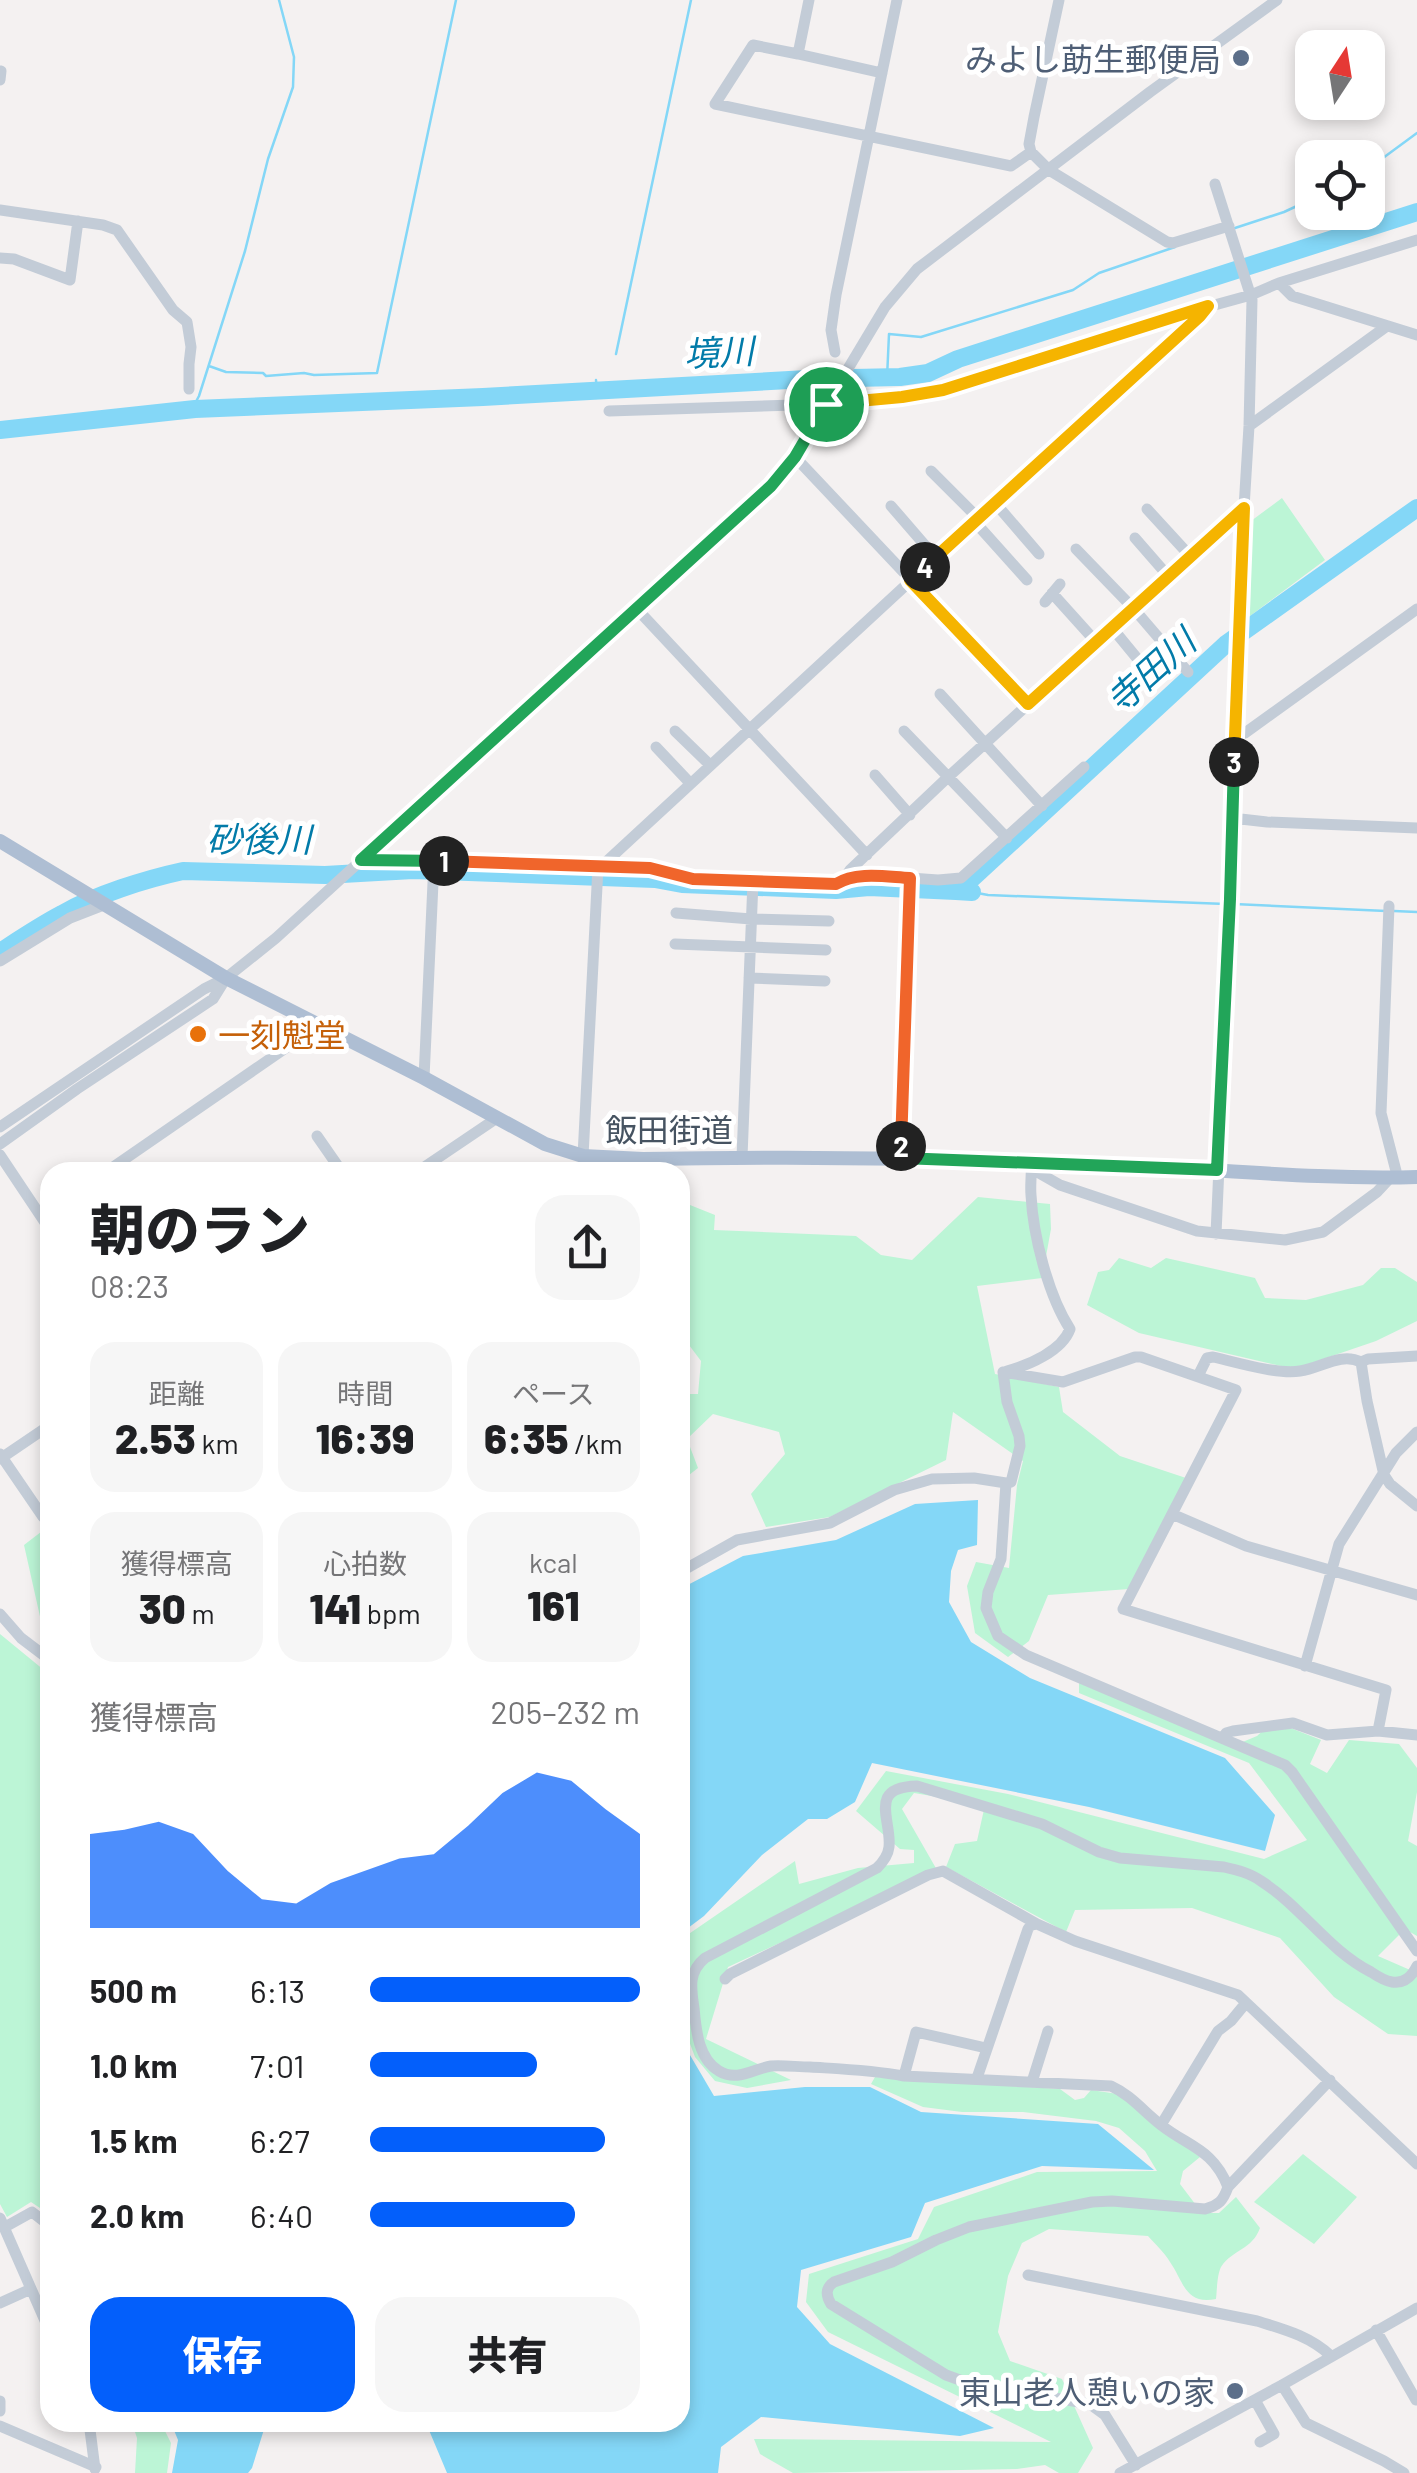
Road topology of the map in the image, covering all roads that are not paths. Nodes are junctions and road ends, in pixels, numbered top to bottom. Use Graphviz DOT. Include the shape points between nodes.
graph roads {
  1 [pos="809,0"];
  2 [pos="897,0"];
  3 [pos="1060,0"];
  4 [pos="1277,0"];
  5 [pos="798,54"];
  6 [pos="1,71"];
  7 [pos="882,73"];
  8 [pos="0,80"];
  9 [pos="868,138"];
  10 [pos="1031,152"];
  11 [pos="1048,170"];
  12 [pos="1215,184"];
  13 [pos="0,210"];
  14 [pos="78,221"];
  15 [pos="1229,226"];
  16 [pos="1417,240"];
  17 [pos="0,258"];
  18 [pos="1279,284"];
  19 [pos="1250,292"];
  20 [pos="1208,306"];
  21 [pos="1388,326"];
  22 [pos="1417,335"];
  23 [pos="835,352"];
  24 [pos="189,389"];
  25 [pos="826,404"];
  26 [pos="608,411"];
  27 [pos="1249,426"];
  28 [pos="795,457"];
  29 [pos="931,471"];
  30 [pos="996,504"];
  31 [pos="891,506"];
  32 [pos="1244,508"];
  33 [pos="1148,509"];
  34 [pos="977,520"];
  35 [pos="1135,538"];
  36 [pos="1076,548"];
  37 [pos="1040,554"];
  38 [pos="1191,557"];
  39 [pos="936,558"];
  40 [pos="1169,577"];
  41 [pos="910,580"];
  42 [pos="1027,580"];
  43 [pos="1052,593"];
  44 [pos="636,608"];
  45 [pos="1134,609"];
  46 [pos="1417,609"];
  47 [pos="1113,628"];
  48 [pos="1097,644"];
  49 [pos="1136,657"];
  50 [pos="1188,672"];
  51 [pos="940,694"];
  52 [pos="1028,704"];
  53 [pos="748,729"];
  54 [pos="675,731"];
  55 [pos="904,731"];
  56 [pos="1235,736"];
  57 [pos="986,745"];
  58 [pos="656,747"];
  59 [pos="710,765"];
  60 [pos="1084,768"];
  61 [pos="875,775"];
  62 [pos="947,778"];
  63 [pos="690,782"];
  64 [pos="1042,806"];
  65 [pos="910,815"];
  66 [pos="1232,818"];
  67 [pos="1417,828"];
  68 [pos="1007,838"];
  69 [pos="0,842"];
  70 [pos="867,855"];
  71 [pos="358,863"];
  72 [pos="434,864"];
  73 [pos="597,868"];
  74 [pos="844,878"];
  75 [pos="752,882"];
  76 [pos="910,886"];
  77 [pos="101,901"];
  78 [pos="1389,906"];
  79 [pos="676,913"];
  80 [pos="751,919"];
  81 [pos="830,921"];
  82 [pos="674,944"];
  83 [pos="750,946"];
  84 [pos="826,950"];
  85 [pos="0,961"];
  86 [pos="226,978"];
  87 [pos="749,978"];
  88 [pos="825,981"];
  89 [pos="316,1024"];
  90 [pos="424,1078"];
  91 [pos="497,1118"];
  92 [pos="0,1127"];
  93 [pos="317,1136"];
  94 [pos="0,1144"];
  95 [pos="0,1155"];
  96 [pos="583,1156"];
  97 [pos="742,1157"];
  98 [pos="901,1158"];
  99 [pos="120,1162"];
  100 [pos="335,1162"];
  101 [pos="431,1162"];
  102 [pos="618,1162"];
  103 [pos="686,1162"];
  104 [pos="1031,1165"];
  105 [pos="1217,1170"];
  106 [pos="1417,1177"];
  107 [pos="1393,1178"];
  108 [pos="40,1206"];
  109 [pos="1216,1234"];
  110 [pos="1417,1356"];
  111 [pos="1362,1362"];
  112 [pos="1003,1372"];
  113 [pos="1198,1376"];
  114 [pos="40,1432"];
  115 [pos="1417,1432"];
  116 [pos="1,1457"];
  117 [pos="1384,1475"];
  118 [pos="1006,1483"];
  119 [pos="1417,1506"];
  120 [pos="40,1513"];
  121 [pos="1172,1514"];
  122 [pos="690,1566"];
  123 [pos="1331,1572"];
  124 [pos="1417,1595"];
  125 [pos="0,1614"];
  126 [pos="40,1652"];
  127 [pos="1305,1666"];
  128 [pos="1378,1731"];
  129 [pos="1417,1735"];
  130 [pos="1223,1738"];
  131 [pos="1036,1924"];
  132 [pos="1417,1952"];
  133 [pos="1417,1966"];
  134 [pos="724,1979"];
  135 [pos="1246,2004"];
  136 [pos="1048,2031"];
  137 [pos="986,2048"];
  138 [pos="904,2076"];
  139 [pos="977,2078"];
  140 [pos="1330,2080"];
  141 [pos="1032,2082"];
  142 [pos="1160,2124"];
  143 [pos="1417,2164"];
  144 [pos="1228,2187"];
  145 [pos="40,2218"];
  146 [pos="2,2222"];
  147 [pos="1028,2275"];
  148 [pos="31,2288"];
  149 [pos="0,2303"];
  150 [pos="1417,2308"];
  151 [pos="40,2309"];
  152 [pos="1376,2330"];
  153 [pos="1331,2356"];
  154 [pos="1282,2385"];
  155 [pos="0,2400"];
  156 [pos="1255,2400"];
  157 [pos="1416,2400"];
  158 [pos="0,2411"];
  159 [pos="0,2426"];
  160 [pos="90,2432"];
  161 [pos="1260,2442"];
  162 [pos="95,2470"];
  163 [pos="1126,2470"];
  164 [pos="1404,2473"];
  1 -- 5 [label="street"];
  2 -- 7 [label="street"];
  3 -- 10 [label="street"];
  4 -- 11 [label="street"];
  5 -- 7 [label="street"];
  5 -- 9 [label="street" via="753,44 715,104"];
  6 -- 8 [label="street"];
  7 -- 9 [label="street"];
  9 -- 10 [label="street" via="1011,166"];
  9 -- 23 [label="street" via="836,295"];
  10 -- 11 [label="street"];
  11 -- 15 [label="street" via="1167,242"];
  11 -- 25 [label="street" via="923,263 892,298"];
  12 -- 15 [label="street"];
  13 -- 14 [label="street"];
  14 -- 17 [label="street" via="70,280"];
  14 -- 24 [label="street" via="116,230 185,318"];
  15 -- 19 [label="street"];
  16 -- 18 [label="street"];
  18 -- 19 [label="street"];
  18 -- 21 [label="street" via="1292,296"];
  19 -- 20 [label="street"];
  19 -- 27 [label="street"];
  20 -- 25 [label="street" via="943,390"];
  20 -- 30 [label="street"];
  21 -- 22 [label="street"];
  21 -- 27 [label="street"];
  25 -- 26 [label="street"];
  25 -- 28 [label="street"];
  27 -- 32 [label="street"];
  28 -- 41 [label="street"];
  28 -- 44 [label="street"];
  29 -- 34 [label="street"];
  30 -- 34 [label="street"];
  30 -- 37 [label="street"];
  31 -- 39 [label="street"];
  32 -- 38 [label="street"];
  32 -- 56 [label="street"];
  33 -- 38 [label="street"];
  34 -- 39 [label="street"];
  34 -- 42 [label="street"];
  35 -- 40 [label="street"];
  36 -- 45 [label="street"];
  38 -- 40 [label="street"];
  39 -- 41 [label="street"];
  40 -- 45 [label="street"];
  41 -- 52 [label="street"];
  41 -- 53 [label="street"];
  43 -- 48 [label="street"];
  44 -- 53 [label="street"];
  44 -- 71 [label="street"];
  45 -- 47 [label="street"];
  45 -- 50 [label="street"];
  46 -- 56 [label="street"];
  47 -- 48 [label="street"];
  47 -- 49 [label="street"];
  48 -- 52 [label="street"];
  51 -- 57 [label="street"];
  52 -- 57 [label="street"];
  53 -- 59 [label="street"];
  53 -- 70 [label="street"];
  54 -- 59 [label="street"];
  55 -- 62 [label="street"];
  56 -- 66 [label="street"];
  57 -- 62 [label="street"];
  57 -- 64 [label="street"];
  58 -- 63 [label="street"];
  59 -- 63 [label="street"];
  60 -- 64 [label="street"];
  61 -- 65 [label="street"];
  62 -- 65 [label="street"];
  62 -- 68 [label="street"];
  63 -- 73 [label="street"];
  64 -- 68 [label="street"];
  65 -- 70 [label="street"];
  66 -- 67 [label="street"];
  66 -- 105 [label="street"];
  68 -- 76 [label="street" via="961,878"];
  69 -- 77 [label="main road, 飯田街道"];
  70 -- 74 [label="street"];
  71 -- 72 [label="street"];
  71 -- 86 [label="street"];
  72 -- 73 [label="street"];
  72 -- 90 [label="street"];
  73 -- 75 [label="street"];
  73 -- 96 [label="street"];
  74 -- 75 [label="street" via="836,884"];
  74 -- 76 [label="street"];
  75 -- 80 [label="street"];
  76 -- 98 [label="street"];
  77 -- 85 [label="street"];
  77 -- 86 [label="main road, 飯田街道"];
  78 -- 107 [label="street" via="1381,1113"];
  79 -- 80 [label="street"];
  80 -- 81 [label="street"];
  80 -- 83 [label="street"];
  82 -- 83 [label="street"];
  83 -- 84 [label="street"];
  83 -- 87 [label="street"];
  86 -- 89 [label="main road, 飯田街道"];
  86 -- 92 [label="street"];
  86 -- 94 [label="street" via="213,999"];
  87 -- 88 [label="street"];
  87 -- 97 [label="street"];
  89 -- 90 [label="main road, 飯田街道"];
  89 -- 99 [label="street"];
  90 -- 91 [label="main road, 飯田街道"];
  91 -- 96 [label="main road, 飯田街道"];
  91 -- 101 [label="street"];
  93 -- 100 [label="street"];
  95 -- 108 [label="street"];
  96 -- 102 [label="main road, 飯田街道"];
  97 -- 98 [label="main road, 飯田街道"];
  97 -- 103 [label="main road, 飯田街道"];
  98 -- 104 [label="main road, 飯田街道"];
  104 -- 105 [label="main road, 飯田街道"];
  104 -- 109 [label="street" via="1060,1185"];
  104 -- 112 [label="street" via="1043,1264 1070,1329 1058,1347"];
  105 -- 107 [label="main road, 飯田街道"];
  105 -- 109 [label="street"];
  106 -- 107 [label="main road, 飯田街道"];
  107 -- 109 [label="street" via="1323,1232 1286,1240"];
  110 -- 111 [label="street"];
  111 -- 113 [label="street" via="1334,1360 1298,1372 1212,1357"];
  111 -- 117 [label="street"];
  112 -- 113 [label="street" via="1063,1382 1136,1357"];
  112 -- 118 [label="street" via="1020,1446"];
  113 -- 121 [label="street" via="1236,1390"];
  114 -- 116 [label="street"];
  115 -- 117 [label="street"];
  116 -- 120 [label="street"];
  117 -- 119 [label="street"];
  117 -- 123 [label="street" via="1339,1544"];
  118 -- 122 [label="street" via="932,1479 830,1523 736,1540"];
  118 -- 130 [label="street" via="1001,1560 986,1608 998,1636 1026,1655"];
  121 -- 123 [label="street"];
  121 -- 127 [label="street" via="1123,1609"];
  123 -- 124 [label="street"];
  123 -- 127 [label="street"];
  125 -- 126 [label="street"];
  127 -- 128 [label="street" via="1386,1690"];
  128 -- 129 [label="street"];
  128 -- 130 [label="street" via="1327,1735 1293,1723"];
  130 -- 132 [label="street" via="1292,1772"];
  131 -- 134 [label="street" via="947,1872 936,1872"];
  131 -- 135 [label="street" via="1238,1995"];
  131 -- 137 [label="street" via="1028,1929"];
  133 -- 138 [label="street" via="1412,1976 1393,1982 1362,1968 1284,1898 1240,1871 1120,1858 1042,1824 908,1787 886,1801 889,1847 877,1868 705,1958 692,1973 691,1990 701,2049 724,2074 771,2066"];
  135 -- 140 [label="street"];
  135 -- 142 [label="street" via="1218,2031"];
  136 -- 141 [label="street"];
  137 -- 138 [label="street" via="916,2032"];
  137 -- 139 [label="street"];
  138 -- 139 [label="street"];
  139 -- 141 [label="street"];
  140 -- 143 [label="street"];
  140 -- 144 [label="street"];
  141 -- 142 [label="street" via="1111,2086"];
  142 -- 144 [label="street" via="1206,2152"];
  144 -- 163 [label="street" via="1223,2201 1205,2209 1092,2202 970,2228 828,2289 831,2304 946,2375 1090,2404 1112,2424"];
  145 -- 146 [label="street" via="32,2212"];
  146 -- 148 [label="street"];
  147 -- 153 [label="street" via="1257,2321 1319,2344"];
  148 -- 149 [label="street"];
  148 -- 151 [label="street"];
  150 -- 152 [label="street"];
  152 -- 153 [label="street"];
  152 -- 157 [label="street"];
  153 -- 154 [label="street"];
  154 -- 156 [label="street"];
  154 -- 164 [label="street" via="1306,2423"];
  155 -- 158 [label="street"];
  156 -- 161 [label="street" via="1274,2434"];
  156 -- 163 [label="street"];
  159 -- 162 [label="street"];
  160 -- 162 [label="street"];
}
